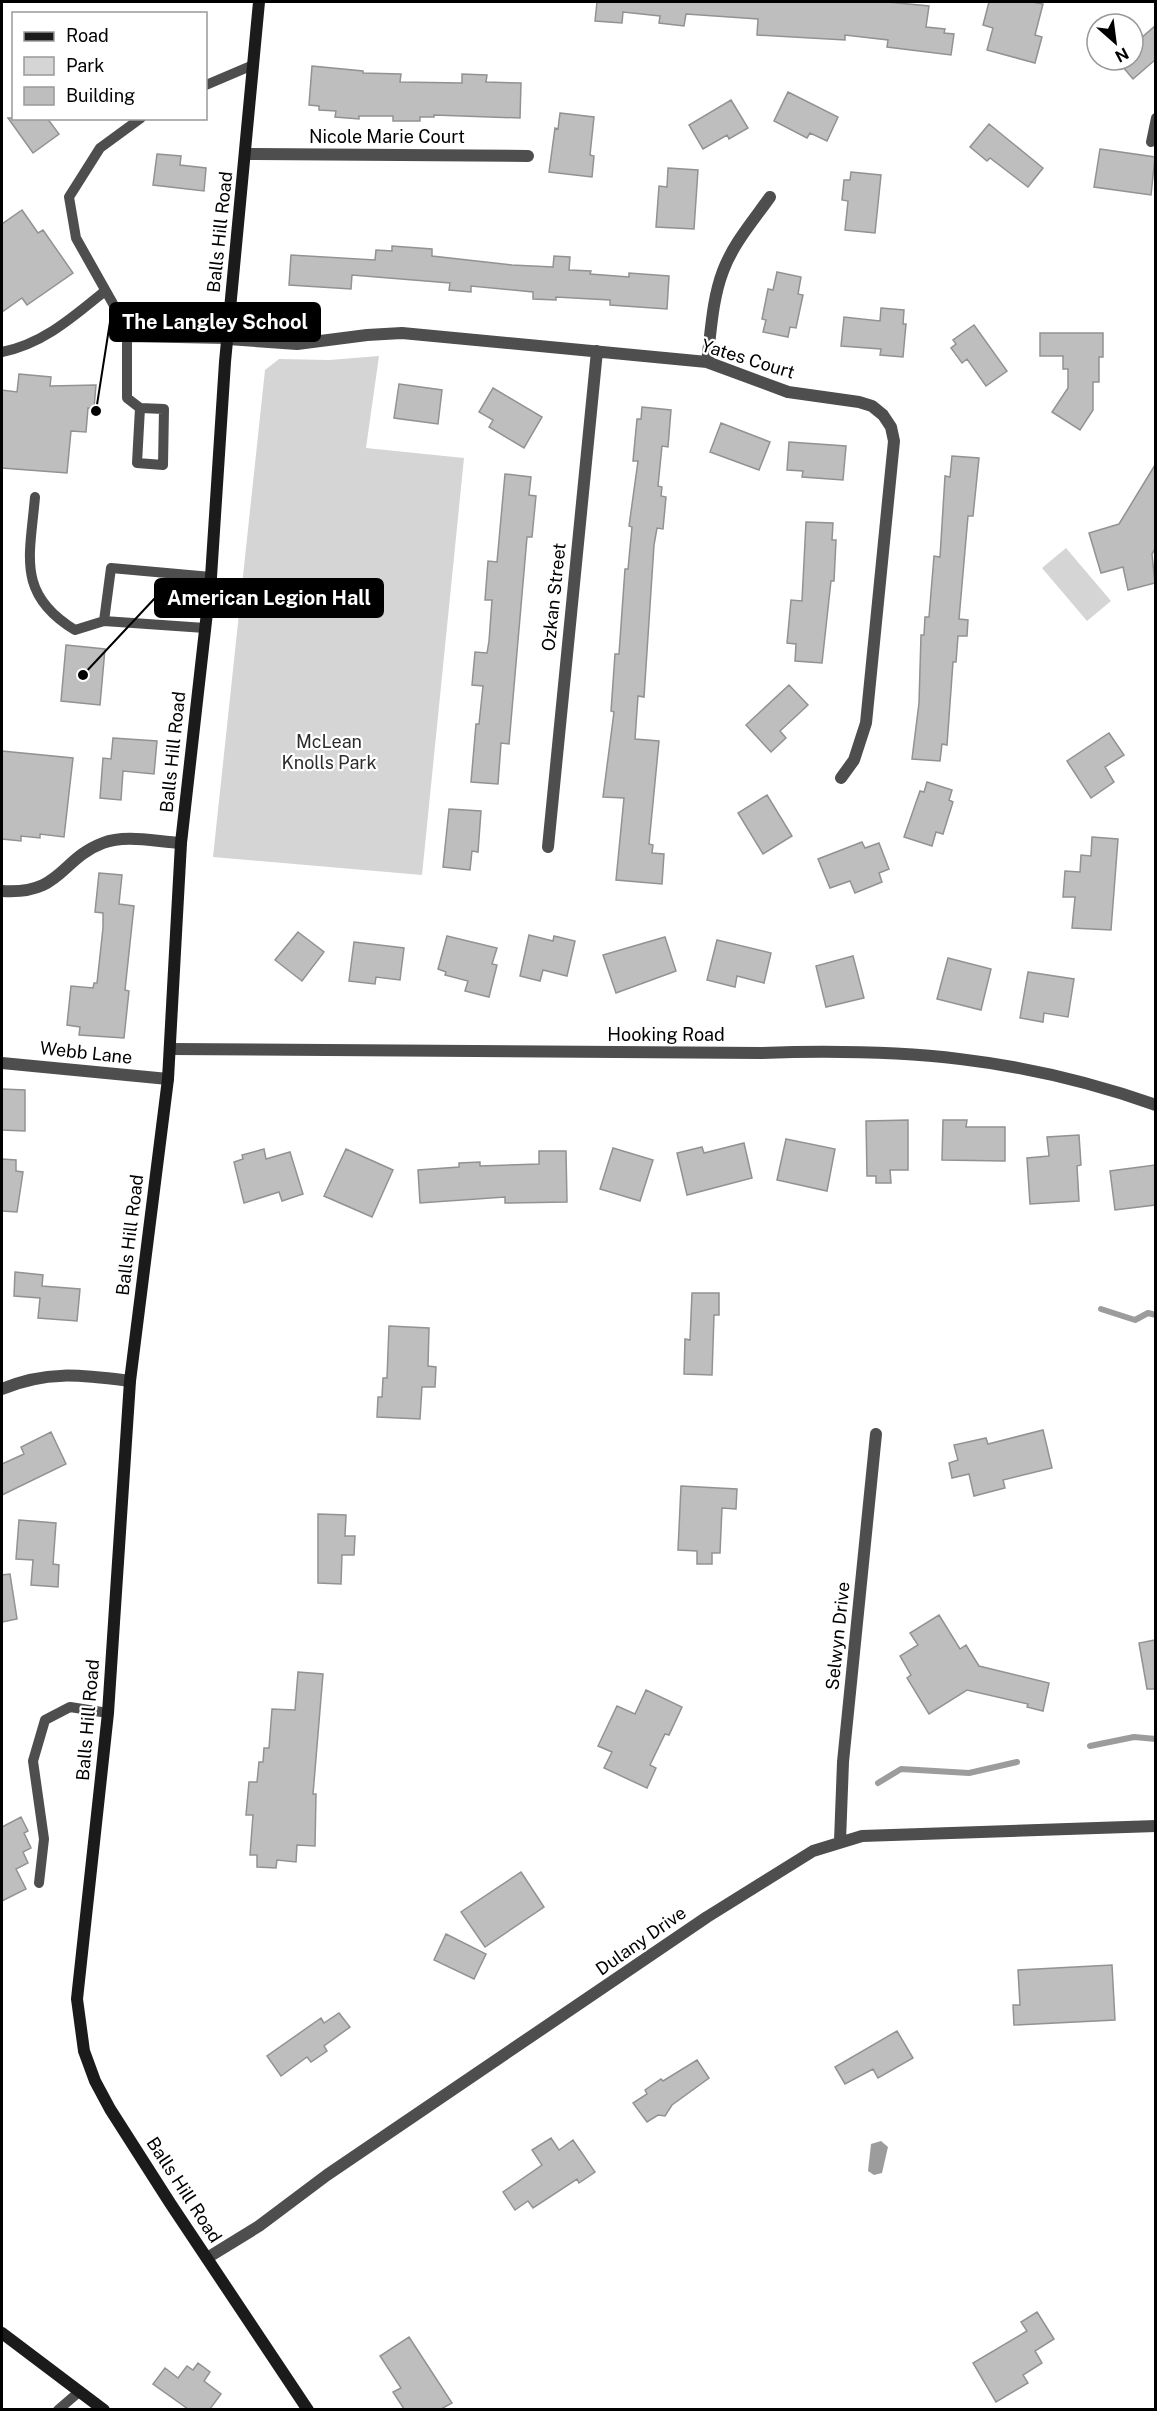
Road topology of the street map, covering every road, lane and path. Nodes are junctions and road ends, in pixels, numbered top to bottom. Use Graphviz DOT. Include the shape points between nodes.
graph roads {
  1 [pos="259,2"];
  2 [pos="253,65"];
  3 [pos="207,85"];
  4 [pos="1155,118"];
  5 [pos="138,120"];
  6 [pos="1151,142"];
  7 [pos="246,154"];
  8 [pos="528,156"];
  9 [pos="770,197"];
  10 [pos="105,291"];
  11 [pos="127,337"];
  12 [pos="228,339"];
  13 [pos="597,351"];
  14 [pos="2,352"];
  15 [pos="707,362"];
  16 [pos="140,408"];
  17 [pos="35,497"];
  18 [pos="211,577"];
  19 [pos="104,621"];
  20 [pos="205,628"];
  21 [pos="841,778"];
  22 [pos="181,843"];
  23 [pos="548,847"];
  24 [pos="2,891"];
  25 [pos="170,1049"];
  26 [pos="2,1063"];
  27 [pos="168,1079"];
  28 [pos="1155,1105"];
  29 [pos="130,1381"];
  30 [pos="2,1389"];
  31 [pos="876,1434"];
  32 [pos="108,1713"];
  33 [pos="1155,1826"];
  34 [pos="840,1841"];
  35 [pos="39,1883"];
  36 [pos="207,2258"];
  37 [pos="2,2333"];
  38 [pos="80,2391"];
  39 [pos="58,2409"];
  40 [pos="104,2409"];
  41 [pos="308,2409"];
  1 -- 2 [label="street, Balls Hill Road"];
  2 -- 3 [label="lane"];
  2 -- 7 [label="street, Balls Hill Road"];
  4 -- 6 [label="lane"];
  5 -- 10 [label="lane" via="100,148 69,197 76,238"];
  7 -- 8 [label="street, Nicole Marie Court"];
  7 -- 12 [label="street, Balls Hill Road"];
  9 -- 15 [label="street" via="735,246 723,271"];
  10 -- 11 [label="lane"];
  10 -- 14 [label="lane" via="37,341"];
  11 -- 12 [label="lane"];
  11 -- 16 [label="lane" via="127,398"];
  12 -- 13 [label="street, Yates Court" via="297,344 402,333"];
  12 -- 18 [label="street, Balls Hill Road"];
  13 -- 15 [label="street, Yates Court"];
  13 -- 23 [label="street, Ozkan Street"];
  15 -- 21 [label="street, Yates Court" via="788,392 872,406 891,427 894,441 866,723 854,760"];
  16 -- 16 [label="lane" via="137,463 163,465 164,409"];
  17 -- 19 [label="lane" via="29,572 40,600 75,630"];
  18 -- 19 [label="lane" via="111,568"];
  18 -- 20 [label="street, Balls Hill Road"];
  19 -- 20 [label="lane"];
  20 -- 22 [label="street, Balls Hill Road"];
  22 -- 24 [label="street" via="121,839 104,842 49,883 33,889"];
  22 -- 25 [label="street, Balls Hill Road"];
  25 -- 27 [label="street, Balls Hill Road"];
  25 -- 28 [label="street, Hooking Road" via="915,1053 1056,1075"];
  26 -- 27 [label="street, Webb Lane"];
  27 -- 29 [label="street, Balls Hill Road"];
  29 -- 30 [label="street" via="48,1375"];
  29 -- 32 [label="street, Balls Hill Road"];
  31 -- 34 [label="street, Selwyn Drive" via="843,1762"];
  32 -- 35 [label="lane" via="70,1707 45,1720 33,1761 44,1839"];
  32 -- 36 [label="street, Balls Hill Road" via="77,1999 78,2020 95,2081"];
  33 -- 34 [label="street, Dulany Drive" via="862,1836"];
  34 -- 36 [label="street, Dulany Drive" via="813,1851 724,1906"];
  36 -- 41 [label="street, Balls Hill Road"];
  37 -- 38 [label="street"];
  38 -- 39 [label="lane"];
  38 -- 40 [label="street"];
}
